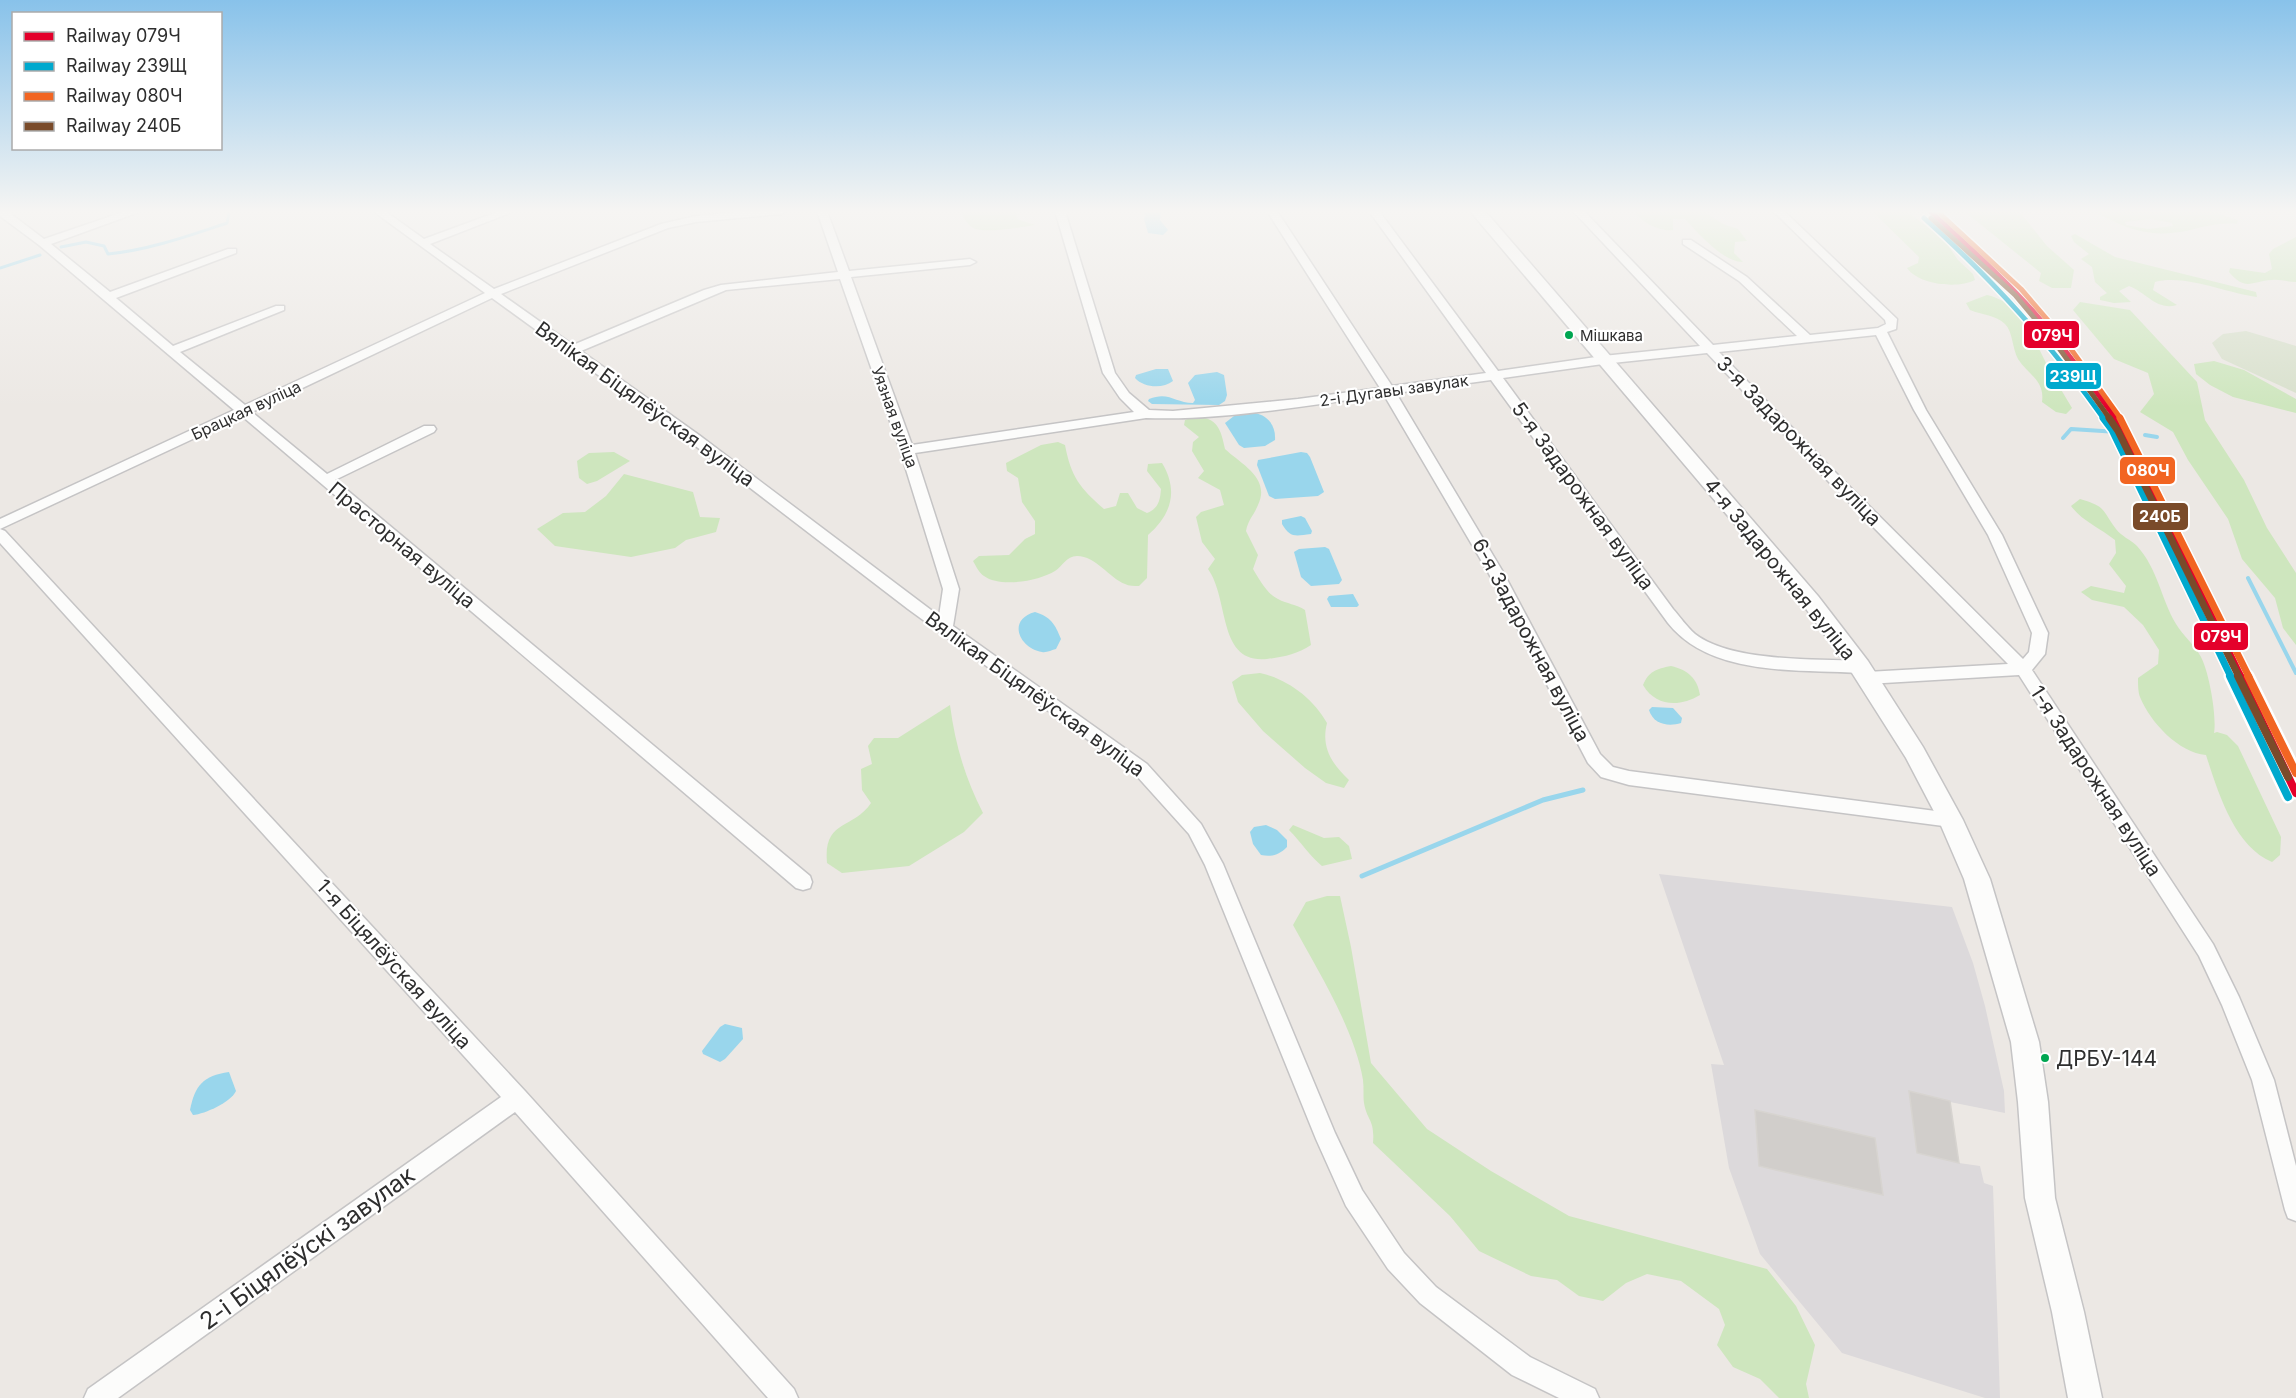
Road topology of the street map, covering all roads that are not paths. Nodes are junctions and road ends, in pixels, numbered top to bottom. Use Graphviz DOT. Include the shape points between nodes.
graph roads {
  1 [pos="83,276"];
  2 [pos="164,276"];
  3 [pos="468,276"];
  4 [pos="537,276"];
  5 [pos="833,276"];
  6 [pos="843,276"];
  7 [pos="1080,276"];
  8 [pos="1314,276"];
  9 [pos="1421,276"];
  10 [pos="1532,276"];
  11 [pos="1641,276"];
  12 [pos="1739,276"];
  13 [pos="1846,276"];
  14 [pos="492,294"];
  15 [pos="108,297"];
  16 [pos="280,308"];
  17 [pos="1880,331"];
  18 [pos="1806,338"];
  19 [pos="1711,348"];
  20 [pos="572,350"];
  21 [pos="171,351"];
  22 [pos="1603,360"];
  23 [pos="1494,376"];
  24 [pos="1389,391"];
  25 [pos="242,412"];
  26 [pos="1146,414"];
  27 [pos="429,429"];
  28 [pos="908,450"];
  29 [pos="325,480"];
  30 [pos="0,525"];
  31 [pos="0,534"];
  32 [pos="951,589"];
  33 [pos="913,605"];
  34 [pos="945,626"];
  35 [pos="2023,669"];
  36 [pos="1864,673"];
  37 [pos="1951,820"];
  38 [pos="803,882"];
  39 [pos="517,1098"];
  40 [pos="2296,1210"];
  41 [pos="97,1398"];
  42 [pos="785,1398"];
  43 [pos="1586,1398"];
  44 [pos="2085,1398"];
  1 -- 15 [label="street, Прасторная вуліца"];
  2 -- 15 [label="street"];
  3 -- 14 [label="street, Вялікая Біцялёўская вуліца"];
  4 -- 14 [label="street, Брацкая вуліца"];
  5 -- 20 [label="street" via="717,290"];
  6 -- 28 [label="street, Уязная вуліца"];
  7 -- 26 [label="street" via="1109,373 1121,394"];
  8 -- 24 [label="street, 6-я Задарожная вуліца"];
  9 -- 23 [label="street, 5-я Задарожная вуліца"];
  10 -- 22 [label="main road, 4-я Задарожная вуліца"];
  11 -- 19 [label="street, 3-я Задарожная вуліца"];
  12 -- 18 [label="street"];
  13 -- 17 [label="street" via="1891,319 1892,327"];
  14 -- 20 [label="street, Вялікая Біцялёўская вуліца"];
  14 -- 25 [label="street, Брацкая вуліца"];
  15 -- 21 [label="street, Прасторная вуліца"];
  16 -- 21 [label="street"];
  17 -- 18 [label="street, 2-і Дугавы завулак"];
  17 -- 35 [label="street, 1-я Задарожная вуліца" via="1920,410 1995,535 2040,633 2037,654"];
  18 -- 19 [label="street, 2-і Дугавы завулак"];
  19 -- 22 [label="street, 2-і Дугавы завулак"];
  19 -- 35 [label="street, 3-я Задарожная вуліца" via="1832,477"];
  20 -- 33 [label="street, Вялікая Біцялёўская вуліца"];
  21 -- 25 [label="street, Прасторная вуліца"];
  22 -- 23 [label="street, 2-і Дугавы завулак"];
  22 -- 36 [label="main road, 4-я Задарожная вуліца" via="1811,601"];
  23 -- 24 [label="street, 2-і Дугавы завулак"];
  23 -- 36 [label="street, 5-я Задарожная вуліца" via="1690,638 1708,650 1736,657"];
  24 -- 26 [label="street, 2-і Дугавы завулак" via="1173,415"];
  24 -- 37 [label="street, 6-я Задарожная вуліца" via="1476,537 1594,758 1607,772"];
  25 -- 29 [label="street, Прасторная вуліца"];
  25 -- 30 [label="street, Брацкая вуліца"];
  26 -- 28 [label="street, 2-і Дугавы завулак"];
  27 -- 29 [label="street"];
  28 -- 32 [label="street, Уязная вуліца"];
  29 -- 38 [label="street, Прасторная вуліца"];
  31 -- 39 [label="street, 1-я Біцялёўская вуліца"];
  32 -- 33 [label="street" via="943,600"];
  32 -- 34 [label="street, Уязная вуліца"];
  33 -- 34 [label="street, Вялікая Біцялёўская вуліца"];
  34 -- 43 [label="street, Вялікая Біцялёўская вуліца" via="1141,770 1195,829 1226,891 1308,1097 1354,1198 1396,1262 1428,1295 1521,1366"];
  35 -- 36 [label="street, 5-я Задарожная вуліца"];
  35 -- 40 [label="street, 1-я Задарожная вуліца" via="2206,950 2263,1080"];
  36 -- 37 [label="main road, 4-я Задарожная вуліца" via="1915,753"];
  37 -- 44 [label="main road, 4-я Задарожная вуліца" via="1977,879 2025,1042 2040,1198"];
  39 -- 41 [label="street, 2-і Біцялёўскі завулак"];
  39 -- 42 [label="street, 1-я Біцялёўская вуліца"];
}
